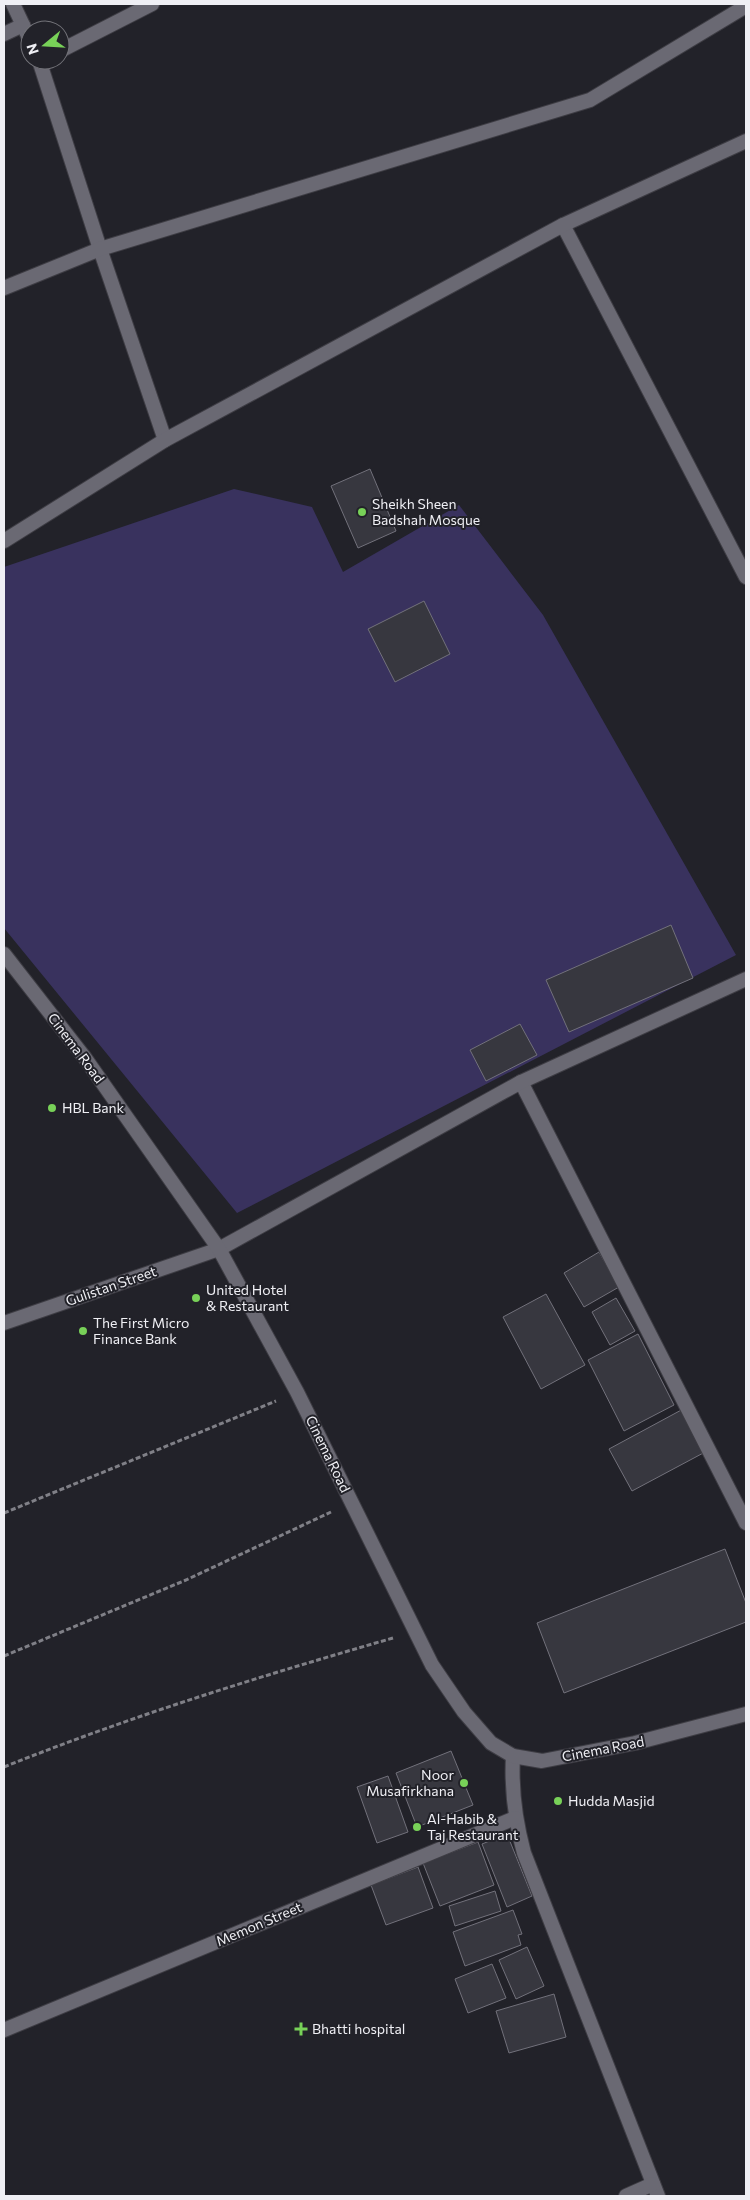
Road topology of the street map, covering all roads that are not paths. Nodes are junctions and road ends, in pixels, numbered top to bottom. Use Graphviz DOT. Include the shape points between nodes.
graph roads {
  1 [pos="13,4"];
  2 [pos="152,4"];
  3 [pos="746,6"];
  4 [pos="21,20"];
  5 [pos="20,26"];
  6 [pos="4,34"];
  7 [pos="70,46"];
  8 [pos="44,70"];
  9 [pos="746,141"];
  10 [pos="563,225"];
  11 [pos="100,249"];
  12 [pos="4,288"];
  13 [pos="166,440"];
  14 [pos="4,541"];
  15 [pos="746,577"];
  16 [pos="4,954"];
  17 [pos="746,978"];
  18 [pos="521,1082"];
  19 [pos="219,1249"];
  20 [pos="4,1323"];
  21 [pos="746,1523"];
  22 [pos="746,1714"];
  23 [pos="513,1756"];
  24 [pos="515,1818"];
  25 [pos="4,2030"];
  26 [pos="656,2190"];
  27 [pos="626,2196"];
  1 -- 4 [label="street"];
  2 -- 7 [label="street"];
  3 -- 11 [label="street" via="590,100"];
  5 -- 6 [label="street"];
  8 -- 11 [label="street"];
  9 -- 10 [label="street"];
  10 -- 13 [label="street"];
  10 -- 15 [label="street"];
  11 -- 12 [label="street"];
  11 -- 13 [label="street"];
  13 -- 14 [label="street"];
  16 -- 19 [label="street, Cinema Road" via="85,1058"];
  17 -- 18 [label="street, Gulistan Street"];
  18 -- 19 [label="street, Gulistan Street"];
  18 -- 21 [label="street"];
  19 -- 20 [label="street, Gulistan Street"];
  19 -- 23 [label="street, Cinema Road" via="297,1392 432,1665 464,1712 491,1743"];
  22 -- 23 [label="street, Cinema Road" via="634,1743 542,1761"];
  23 -- 24 [label="street"];
  24 -- 25 [label="street, Memon Street"];
  24 -- 26 [label="street" via="524,1853"];
  26 -- 27 [label="street"];
}
